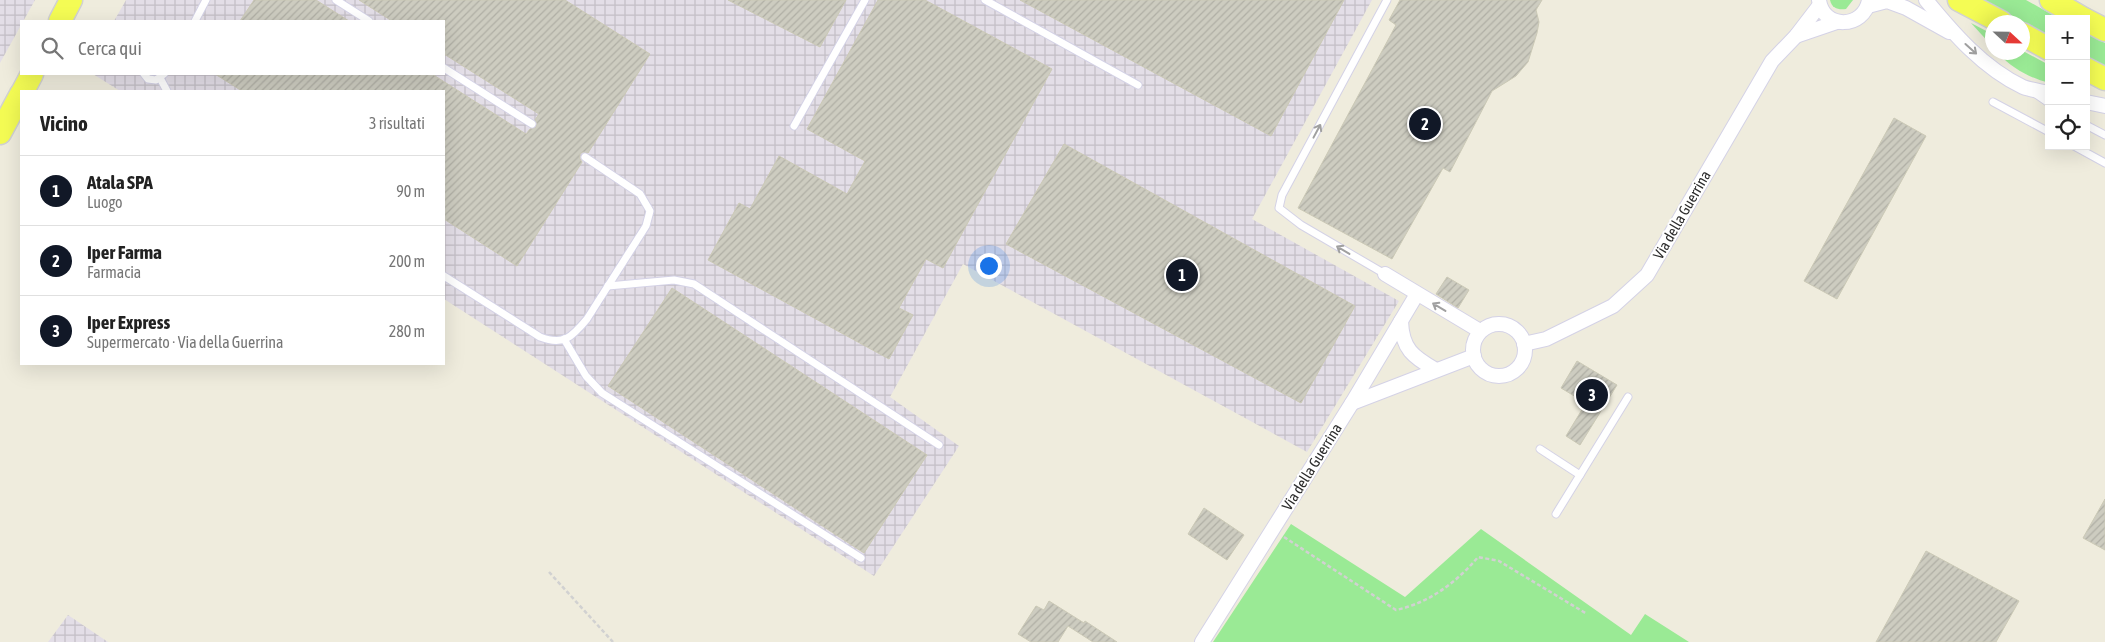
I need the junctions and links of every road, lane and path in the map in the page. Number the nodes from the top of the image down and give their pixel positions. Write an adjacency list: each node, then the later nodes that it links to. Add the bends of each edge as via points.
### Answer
1 (71, 0): 14 (main road)
2 (206, 0): 15 (lane)
3 (336, 0): 16 (lane)
4 (865, 0): 41 (lane)
5 (985, 0): 30 (lane)
6 (1387, 0): 49 (lane, one-way to 6, via 1301,225 1279,208 1282,195)
7 (1926, 0): 20 (street)
8 (1959, 0): 12 (main road)
9 (2051, 0): 13 (main road)
10 (1819, 3): 17 (street, via 1826,16); 21 (street, Via della Guerrina)
11 (1869, 3): 17 (street, Via della Guerrina, via 1858,19); 20 (street, via 1887,1)
12 (1988, 15)
13 (2078, 15)
14 (61, 20)
15 (196, 20)
16 (367, 20)
17 (1837, 22): 21 (street, Via della Guerrina)
18 (2090, 22): 19 (main road)
19 (2105, 30)
20 (1953, 33): 31 (street, one-way to 31, via 2000,75)
21 (1796, 36): 56 (street, Via della Guerrina, via 1772,61 1647,275 1612,306 1546,339)
22 (2030, 38): 23 (main road)
23 (2045, 47)
24 (445, 69): 40 (lane)
25 (2090, 71): 29 (main road)
26 (31, 75): 32 (main road)
27 (145, 75): 28 (lane, via 152,80)
28 (162, 76): 33 (lane)
29 (2105, 79)
30 (1138, 85)
31 (2025, 88): 34 (street); 36 (lane)
32 (23, 90)
33 (167, 90)
34 (2045, 92)
35 (20, 96): 44 (main road)
36 (2045, 100)
37 (1993, 102): 43 (lane)
38 (2090, 103): 39 (street)
39 (2105, 106)
40 (532, 124)
41 (794, 126)
42 (2090, 126): 45 (lane)
43 (2045, 130)
44 (0, 133)
45 (2105, 135)
46 (2081, 150): 48 (lane)
47 (585, 158): 51 (lane, via 640,194 650,211 646,226)
48 (2105, 163)
49 (1385, 274): 52 (street)
50 (445, 277): 55 (lane, via 540,337 550,341)
51 (608, 286): 55 (lane, via 582,325); 61 (lane, via 674,280 694,284)
52 (1417, 294): 53 (street, Via della Guerrina); 54 (street, one-way to 52)
53 (1401, 321): 58 (street, via 1402,336 1408,350); 60 (street, Via della Guerrina)
54 (1480, 332): 56 (street, via 1494,324 1503,324 1517,332); 57 (street, via 1475,339)
55 (564, 340): 66 (lane, via 586,376 602,393)
56 (1524, 344): 57 (street, via 1520,364 1503,375 1488,374)
57 (1474, 356): 58 (street)
58 (1436, 370): 60 (street)
59 (1628, 397): 63 (lane)
60 (1352, 402): 65 (street, Via della Guerrina)
61 (939, 445)
62 (1540, 449): 63 (lane)
63 (1580, 475): 64 (lane)
64 (1556, 514)
65 (1272, 530): 68 (path, via 1396,610 1428,599 1461,577 1478,556 1499,561); 70 (street, Via della Guerrina)
66 (861, 558)
67 (549, 572): 69 (path)
68 (1587, 614)
69 (613, 642)
70 (1202, 642)

